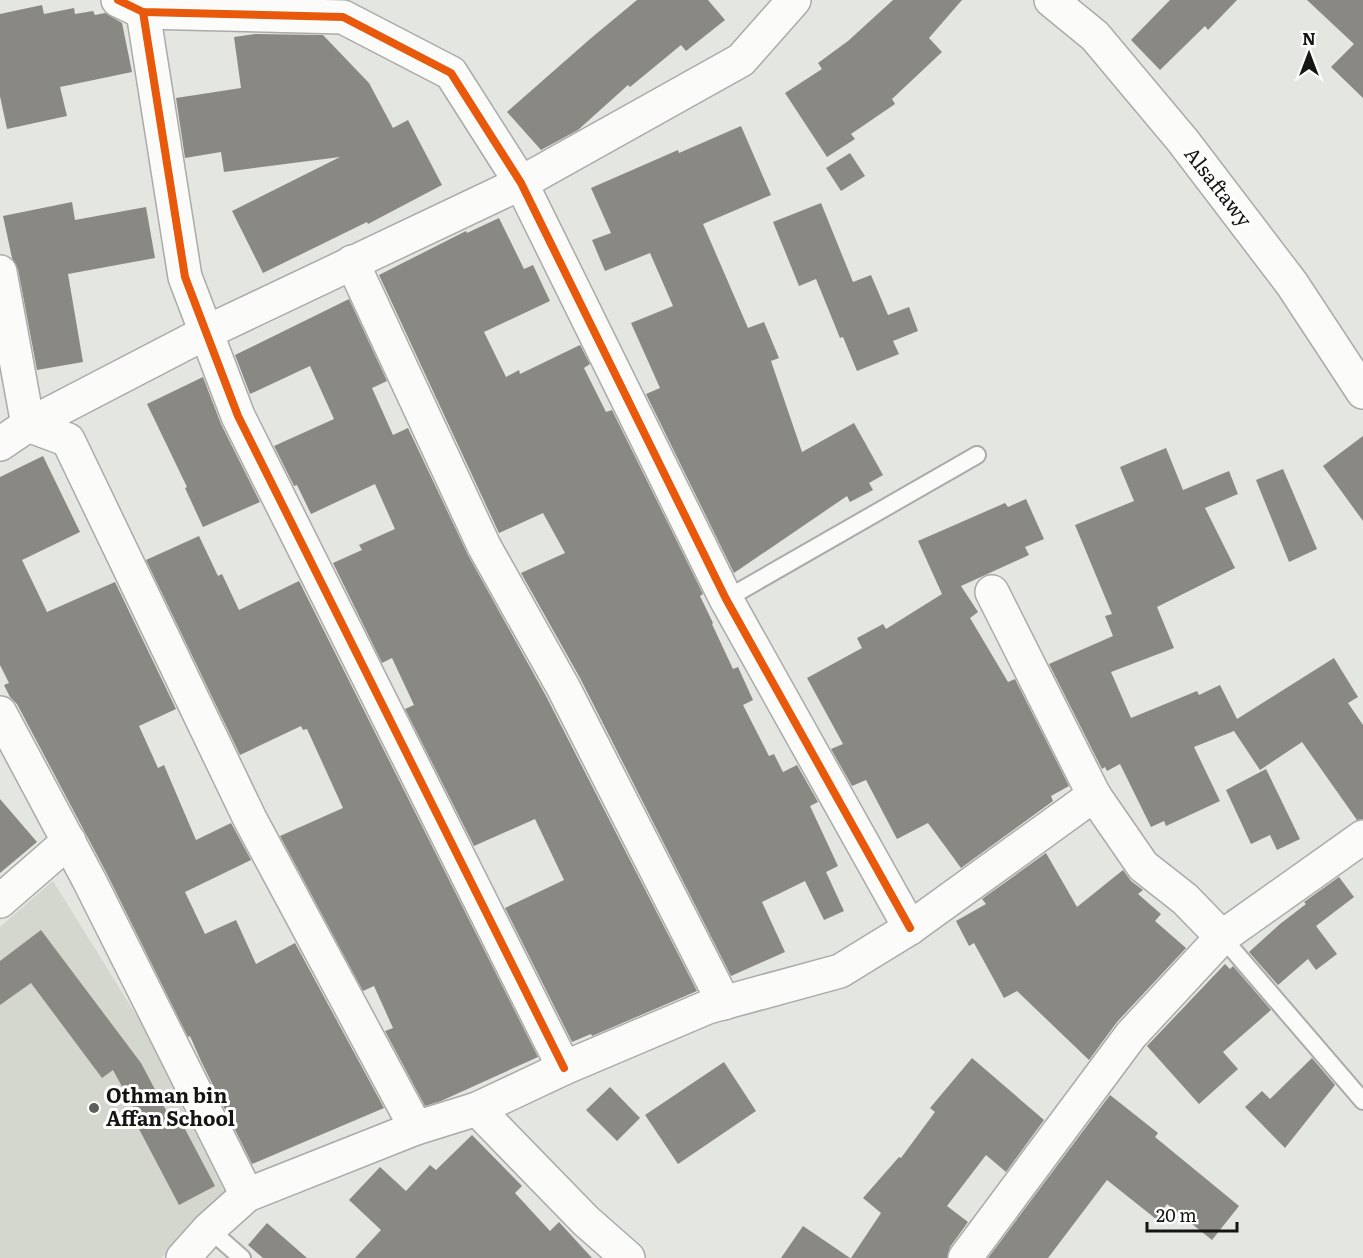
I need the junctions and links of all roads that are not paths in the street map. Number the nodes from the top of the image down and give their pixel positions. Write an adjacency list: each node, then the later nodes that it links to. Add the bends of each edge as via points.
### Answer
1 (794, 0): 4 (street, via 741,60)
2 (1051, 0): 8 (street, Alsaftawy, via 1095,36 1183,141 1292,284)
3 (131, 6): 4 (street, via 343,17 451,73); 7 (street, via 185,277)
4 (521, 183): 5 (street); 13 (street)
5 (352, 262): 7 (street); 21 (street, via 483,546 564,687)
6 (0, 272): 9 (street)
7 (207, 332): 9 (street); 22 (street, via 238,416)
8 (1363, 392)
9 (28, 425): 10 (street); 25 (street, via 68,440 250,819)
10 (0, 444)
11 (977, 455): 13 (lane)
12 (992, 592): 15 (street)
13 (726, 599): 19 (street)
14 (0, 713): 17 (street)
15 (1094, 795): 19 (street); 20 (street, via 1143,866 1185,899)
16 (1363, 837): 20 (street)
17 (69, 841): 18 (street); 26 (street)
18 (0, 901)
19 (910, 928): 21 (street, via 840,970)
20 (1222, 937): 23 (lane); 31 (street, via 1131,1035)
21 (724, 1003): 22 (street)
22 (564, 1068): 24 (street)
23 (1363, 1101)
24 (477, 1109): 25 (street); 30 (street, via 586,1221)
25 (416, 1128): 26 (street)
26 (247, 1195): 27 (street)
27 (209, 1229): 28 (street); 29 (lane)
28 (183, 1258)
29 (242, 1258)
30 (628, 1258)
31 (965, 1258)

